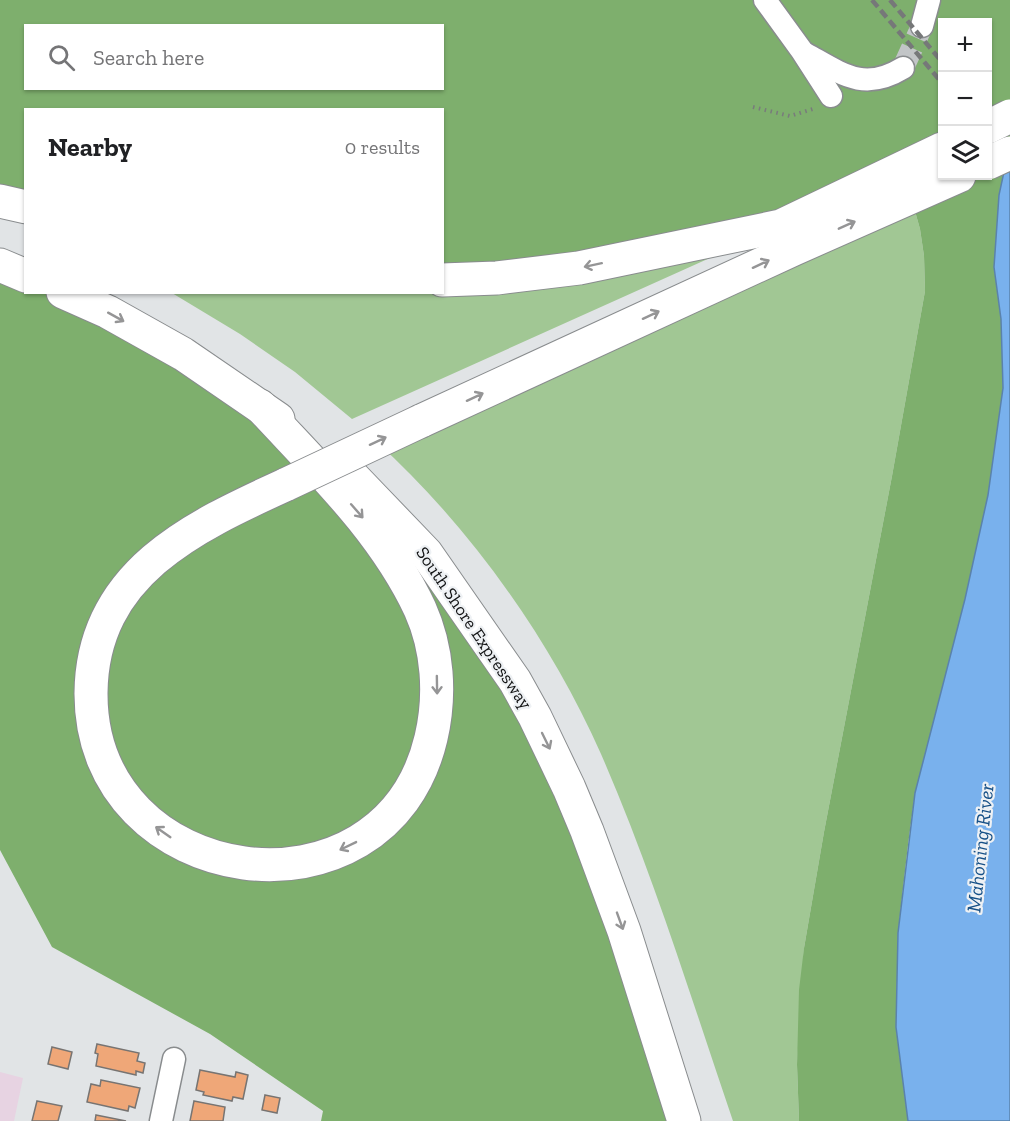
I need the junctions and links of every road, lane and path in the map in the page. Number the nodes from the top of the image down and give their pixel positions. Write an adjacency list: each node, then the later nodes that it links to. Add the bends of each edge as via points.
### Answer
1 (765, 0): 4 (street)
2 (929, 0): 3 (street)
3 (922, 26)
4 (802, 51): 5 (street, via 856,79 875,81); 6 (street)
5 (903, 68)
6 (831, 96): 7 (path, via 813,110 790,116)
7 (753, 107)
8 (1010, 116): 9 (highway, bridge)
9 (989, 126)
10 (938, 151): 16 (highway)
11 (1010, 153): 12 (highway, bridge)
12 (992, 161)
13 (948, 180): 16 (highway, one-way to 13)
14 (0, 201): 15 (highway)
15 (24, 207)
16 (787, 237): 19 (highway, one-way to 19, via 712,240 579,268); 21 (highway, one-way to 16, bridge, via 361,515 396,566 421,611 436,663 437,704 419,774 406,798 386,819 360,840 327,856 300,863 248,865 180,844 154,826 121,792 104,762 95,736 91,674 106,620 134,578 162,552 223,513 287,484 422,421 729,279)
17 (0, 266): 18 (highway)
18 (24, 275)
19 (444, 280)
20 (68, 294): 21 (highway, South Shore Expressway, one-way to 21, via 183,354)
21 (260, 406): 24 (highway, South Shore Expressway, one-way to 24, via 323,450 426,553 515,681 587,831 624,931)
22 (174, 1059): 23 (street)
23 (161, 1121)
24 (684, 1121)

